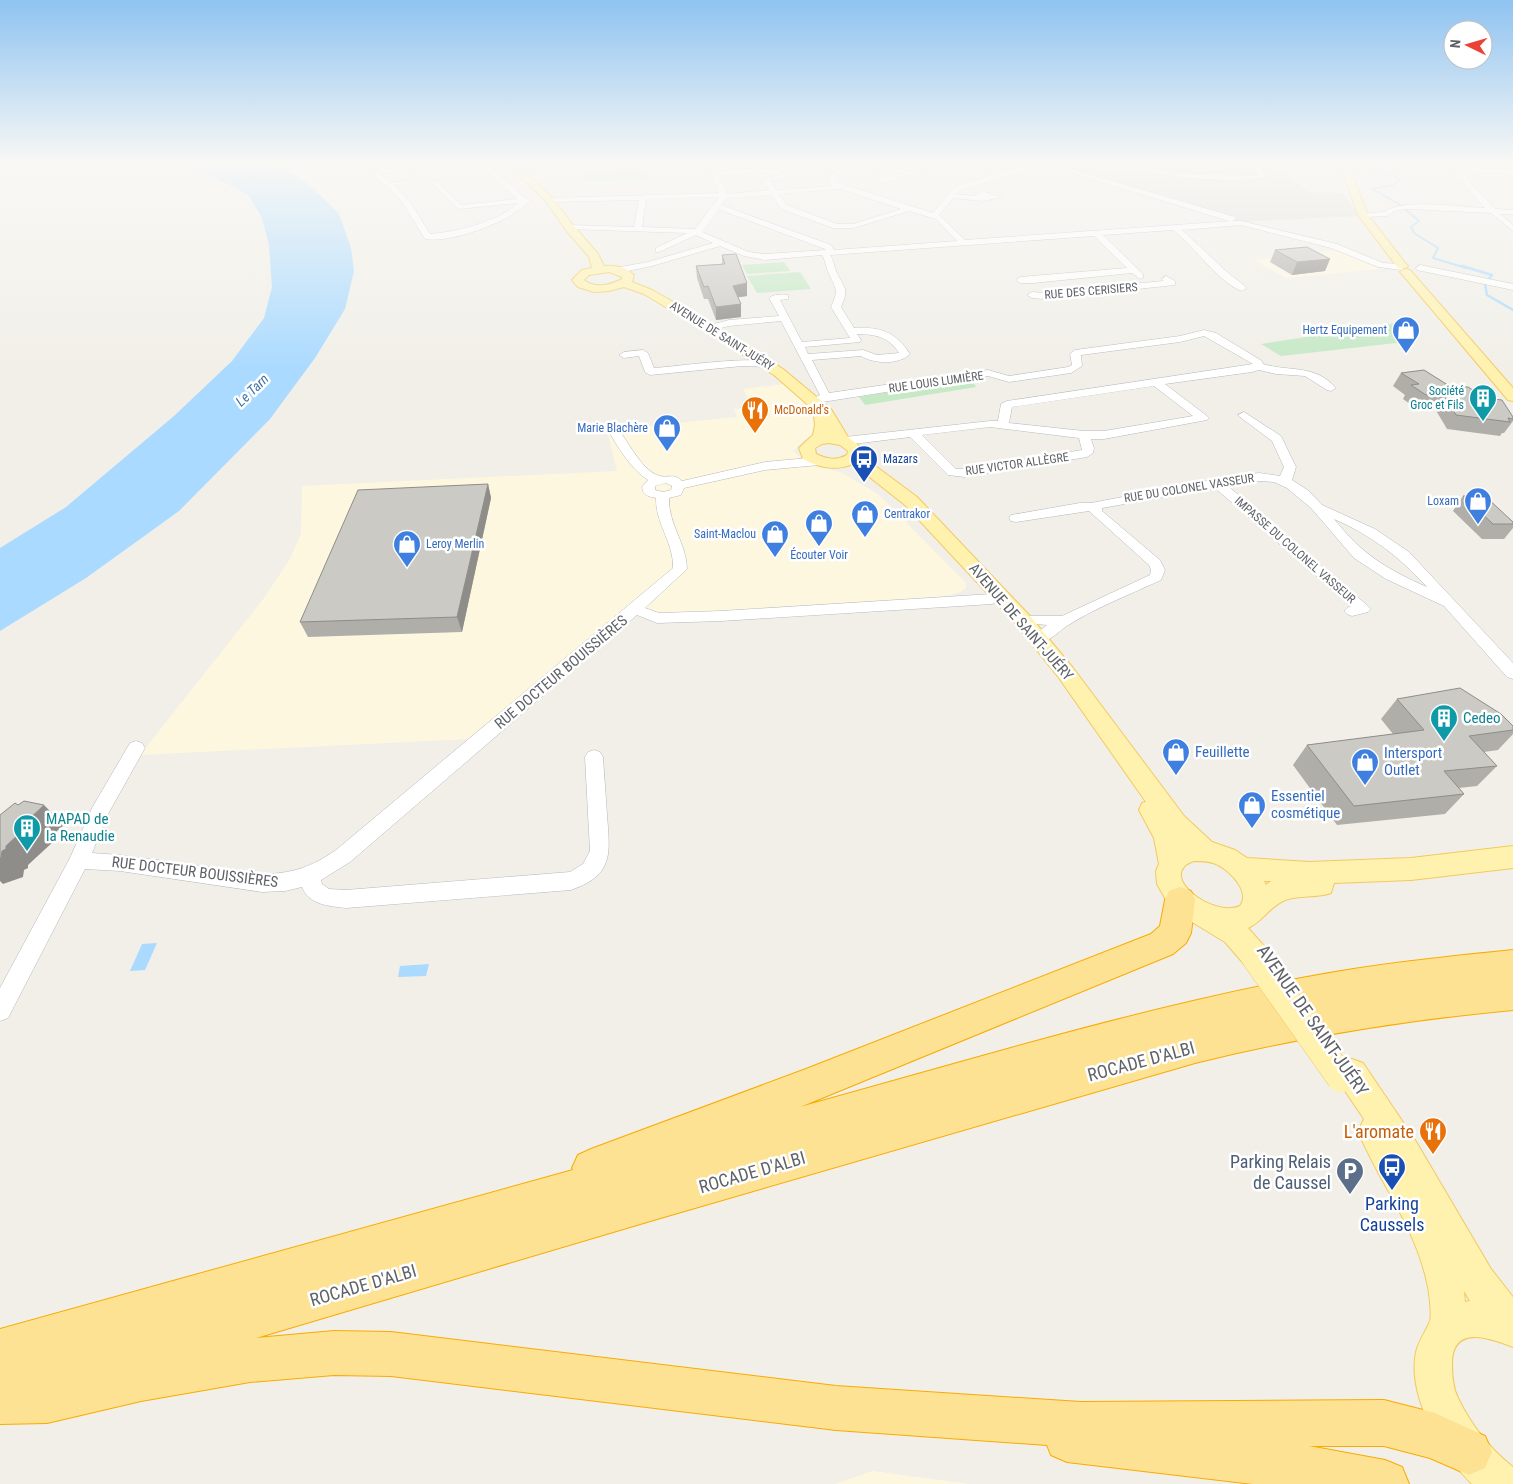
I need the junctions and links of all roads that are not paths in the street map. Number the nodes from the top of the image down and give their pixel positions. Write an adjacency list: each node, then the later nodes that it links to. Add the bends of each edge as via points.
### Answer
1 (424, 231): 2 (street, via 428,237)
2 (468, 231)
3 (572, 231): 17 (main road)
4 (697, 231): 12 (street); 15 (street, via 659,250)
5 (786, 231): 14 (street, via 828,247)
6 (952, 231): 13 (street)
7 (1133, 231): 11 (street)
8 (1179, 231): 26 (street, via 1194,242 1228,280)
9 (1277, 231): 20 (street, via 1320,242 1378,266)
10 (1376, 231): 20 (main road)
11 (1097, 234): 13 (street); 19 (street, RUE DES CERISIERS)
12 (721, 243): 14 (street, via 755,256); 15 (street)
13 (964, 244): 14 (street)
14 (828, 253): 31 (street, via 832,272 840,284 836,308)
15 (675, 257): 16 (street)
16 (649, 264): 18 (street); 22 (street, via 636,269)
17 (597, 265): 18 (main road); 22 (main road, via 582,274 579,282 587,287 603,288)
18 (618, 270): 22 (main road, AVENUE DE SAINT-JUÉRY, via 624,272)
19 (1134, 270): 23 (street); 24 (street, RUE DES CERISIERS)
20 (1411, 270): 25 (street); 42 (main road)
21 (1166, 279): 24 (street, RUE DES CERISIERS, via 1172,283)
22 (626, 280): 30 (main road, AVENUE DE SAINT-JUÉRY)
23 (1020, 280)
24 (1149, 285): 27 (street, RUE DES CERISIERS)
25 (1513, 287)
26 (1242, 288)
27 (1032, 295)
28 (785, 297): 29 (street, via 774,298)
29 (785, 318): 30 (street); 32 (street)
30 (709, 328): 35 (main road, AVENUE DE SAINT-JUÉRY)
31 (854, 336): 32 (street); 33 (street); 33 (street, via 877,331 894,340 905,354 873,358)
32 (799, 345): 36 (street)
33 (863, 353): 36 (street)
34 (624, 355): 37 (street, via 643,353 650,372)
35 (754, 355): 37 (street); 38 (main road, AVENUE DE SAINT-JUÉRY)
36 (806, 357): 43 (street)
37 (742, 364): 38 (street)
38 (768, 364): 43 (main road, AVENUE DE SAINT-JUÉRY)
39 (1258, 366): 40 (street); 41 (street, via 1308,373); 43 (street, RUE LOUIS LUMIÈRE, via 1258,363 1208,333 1079,352 1075,354 1077,366 1071,370 1009,379 988,373)
40 (1156, 382): 45 (street, via 1007,404); 48 (street, RUE VICTOR ALLÈGRE, via 1203,418 1104,436)
41 (1331, 388)
42 (1513, 397)
43 (819, 399): 49 (main road, AVENUE DE SAINT-JUÉRY, via 824,422); 50 (main road, AVENUE DE SAINT-JUÉRY)
44 (1244, 415): 54 (street, via 1277,439 1290,468)
45 (1003, 425): 47 (street, RUE VICTOR ALLÈGRE, via 978,424); 48 (street, RUE VICTOR ALLÈGRE)
46 (615, 432): 53 (street, via 635,464)
47 (914, 434): 48 (street, RUE VICTOR ALLÈGRE, via 952,472 965,473 1087,454); 50 (street, RUE VICTOR ALLÈGRE, via 876,438)
48 (1084, 435)
49 (812, 444): 50 (main road, via 829,438); 51 (main road, via 809,456); 52 (street)
50 (847, 450): 51 (main road); 61 (main road, AVENUE DE SAINT-JUÉRY, via 867,476 900,502); 65 (main road, AVENUE DE SAINT-JUÉRY, via 911,501)
51 (819, 461): 52 (street)
52 (765, 466): 56 (street)
53 (656, 480): 56 (street, via 670,479); 57 (street, via 650,483 648,490)
54 (1285, 481): 55 (street, RUE DU COLONEL VASSEUR, via 1259,477); 59 (street, RUE DU COLONEL VASSEUR)
55 (1217, 483): 58 (street, RUE DU COLONEL VASSEUR, via 1100,503); 64 (street, IMPASSE DU COLONEL VASSEUR, via 1363,609)
56 (679, 485): 57 (street, via 676,492)
57 (664, 496): 63 (street, via 661,506 682,559 680,569)
58 (1095, 507): 60 (street, RUE DU COLONEL VASSEUR); 66 (street, via 1096,512 1155,563 1158,570 1156,576)
59 (1319, 508): 62 (street, RUE DU COLONEL VASSEUR, via 1359,554 1392,576); 62 (street, RUE DU COLONEL VASSEUR, via 1378,535 1398,548)
60 (1016, 518)
61 (987, 593): 63 (street, RUE DOCTEUR BOUISSIÈRES, via 950,601 721,616 657,618); 74 (main road, AVENUE DE SAINT-JUÉRY, via 1056,674 1149,806 1166,837)
62 (1447, 602): 68 (street, RUE DU COLONEL VASSEUR)
63 (635, 609): 77 (street, RUE DOCTEUR BOUISSIÈRES, via 343,856)
64 (1352, 611)
65 (1022, 619): 66 (street); 67 (main road, AVENUE DE SAINT-JUÉRY)
66 (1064, 621): 67 (street)
67 (1039, 638): 71 (main road, AVENUE DE SAINT-JUÉRY, via 1175,823)
68 (1513, 673)
69 (136, 748): 73 (street, via 99,813)
70 (594, 757): 77 (street, via 600,851 596,863 586,875 571,881 346,899 326,897 313,889)
71 (1205, 851): 74 (main road, via 1191,850 1179,854); 76 (main road, via 1230,860)
72 (1513, 857): 76 (main road, via 1322,874)
73 (79, 860): 77 (street, RUE DOCTEUR BOUISSIÈRES, via 262,883 284,883); 85 (street)
74 (1171, 862): 78 (main road, via 1169,880)
75 (1513, 867): 79 (main road, via 1425,878 1281,889)
76 (1241, 868): 79 (main road, via 1254,886 1256,896)
77 (310, 876)
78 (1180, 900): 80 (main road, via 1200,915); 88 (highway, via 1175,933 1162,944 806,1087 589,1169)
79 (1252, 910): 80 (main road, via 1233,921); 81 (main road, AVENUE DE SAINT-JUÉRY, via 1252,933)
80 (1212, 919): 81 (main road, via 1235,933)
81 (1260, 955): 87 (main road, bridge)
82 (1513, 965): 88 (highway, ROCADE D'ALBI, via 1308,992 1152,1027)
83 (1513, 994): 84 (highway, ROCADE D'ALBI)
84 (1447, 1000): 86 (highway, via 1490,1011); 92 (highway, ROCADE D'ALBI, via 1244,1034 1097,1072)
85 (0, 1010)
86 (1513, 1010)
87 (1346, 1076): 89 (main road, via 1426,1229 1445,1283); 90 (main road, AVENUE DE SAINT-JUÉRY, via 1404,1151 1478,1282)
88 (544, 1198): 91 (highway, ROCADE D'ALBI)
89 (1449, 1326): 90 (main road, via 1468,1319 1490,1320); 95 (main road, via 1436,1345 1433,1372 1438,1398 1446,1416)
90 (1513, 1328)
91 (0, 1351)
92 (0, 1392)
93 (0, 1402): 94 (highway, via 47,1401 250,1360 334,1352 428,1358)
94 (836, 1408): 95 (highway, via 1081,1425 1384,1423 1435,1436); 96 (highway, via 1280,1464)
95 (1469, 1452): 97 (main road)
96 (1385, 1484)
97 (1502, 1484)

